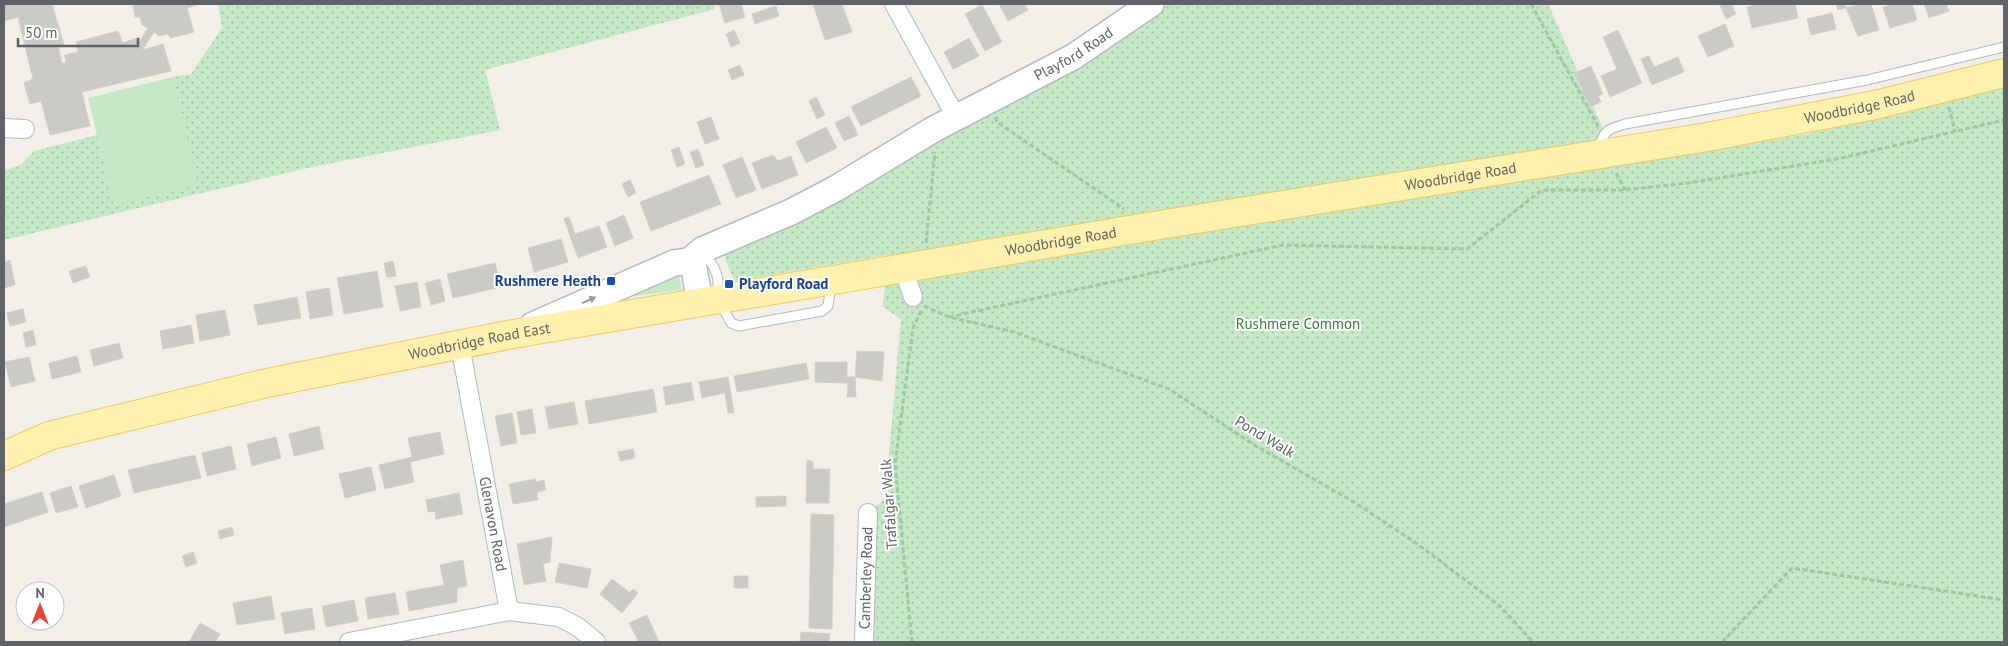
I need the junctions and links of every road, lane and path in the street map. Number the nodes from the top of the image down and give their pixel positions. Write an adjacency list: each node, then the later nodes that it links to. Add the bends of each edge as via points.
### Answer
1 (894, 4): 8 (street)
2 (1151, 4): 7 (street, Playford Road, via 1073,57)
3 (1531, 4): 14 (path)
4 (2004, 47): 14 (lane, via 1867,80 1625,124 1608,129)
5 (2004, 73): 14 (main road, Woodbridge Road, via 1795,122)
6 (1947, 100): 12 (path)
7 (989, 101): 8 (street, Playford Road); 16 (path, via 997,122)
8 (956, 117): 17 (street, Playford Road, via 809,203)
9 (2004, 120): 12 (path)
10 (4, 128): 11 (street)
11 (24, 129)
12 (1954, 130): 15 (path, via 1837,159)
13 (936, 144): 18 (path)
14 (1602, 148): 15 (path); 18 (main road, Woodbridge Road)
15 (1625, 190): 21 (path, via 1542,190 1468,249 1283,245)
16 (1130, 213)
17 (697, 256): 19 (street); 22 (street, Playford Road, one-way to 17)
18 (914, 259): 19 (main road, Woodbridge Road East, via 831,281); 20 (street)
19 (711, 301): 22 (main road, Woodbridge Road East)
20 (919, 303): 21 (path); 33 (path, Trafalgar Walk, via 895,464)
21 (949, 317): 34 (path, Pond Walk, via 1014,332 1169,388 1256,446 1354,502 1416,543 1500,606)
22 (512, 334): 23 (main road, Woodbridge Road East)
23 (460, 344): 24 (main road, Woodbridge Road East, via 268,383); 29 (street, Glenavon Road)
24 (49, 436): 25 (main road, Woodbridge Road East); 26 (main road, Woodbridge Road East)
25 (4, 439)
26 (4, 456)
27 (868, 513): 32 (street, Camberley Road)
28 (2004, 600): 35 (path, via 1792,568)
29 (509, 611): 30 (street); 31 (street, via 559,617)
30 (348, 642)
31 (596, 642)
32 (864, 642)
33 (912, 642)
34 (1532, 642)
35 (1722, 642)

